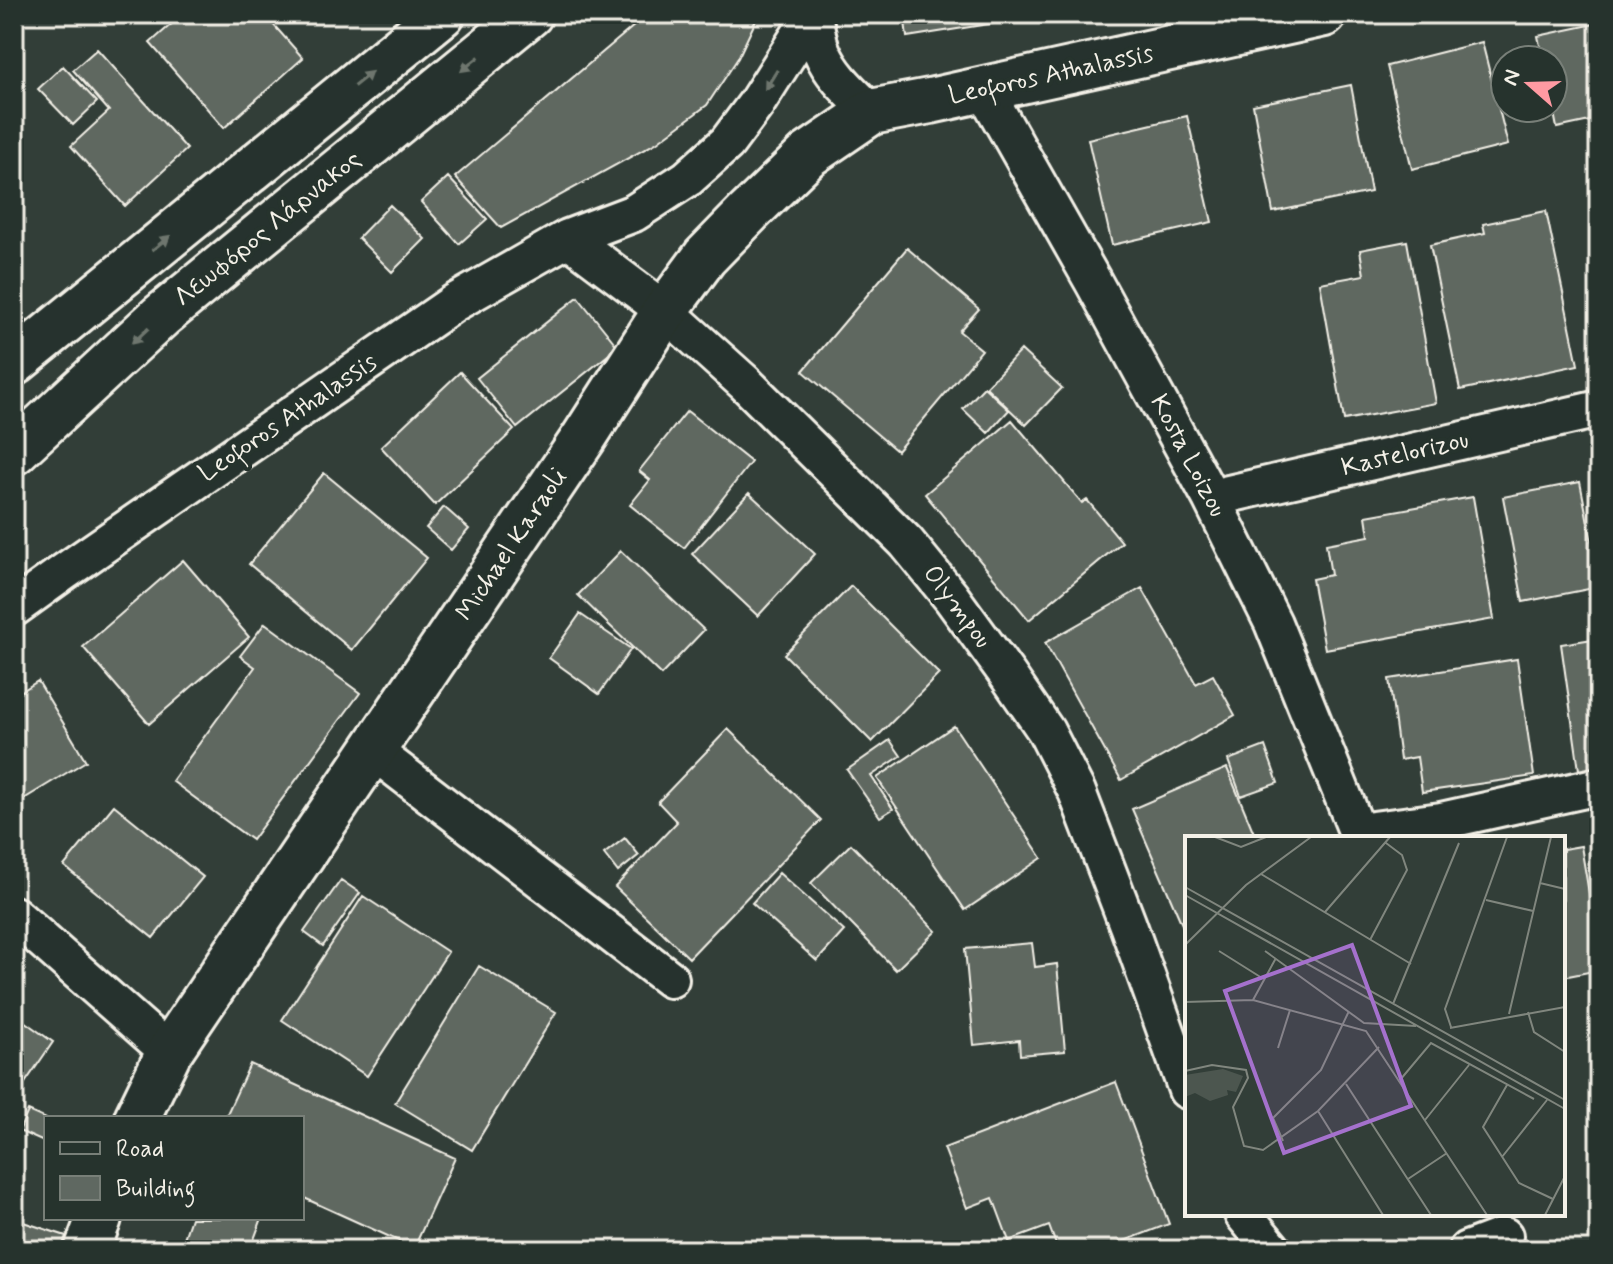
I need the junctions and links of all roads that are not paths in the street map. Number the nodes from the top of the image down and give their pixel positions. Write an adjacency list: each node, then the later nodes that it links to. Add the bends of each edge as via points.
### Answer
1 (442, 14): 9 (street, one-way to 1)
2 (530, 14): 11 (street, Λεωφόρος Λάρνακος, one-way to 11, via 161,316)
3 (813, 14): 6 (street, via 821,52 831,69); 7 (street, one-way to 7, via 727,143 688,178 634,213)
4 (1324, 14): 5 (street, Leoforos Athalassis)
5 (984, 89): 6 (street, Leoforos Athalassis); 12 (street, Kosta Loizou)
6 (871, 112): 8 (street, Michael Karaoli, via 808,155 705,257)
7 (568, 238): 8 (street, Olympou); 13 (street, Leoforos Athalassis, via 454,303)
8 (665, 311): 14 (street, Michael Karaoli); 20 (street, Olympou, via 906,542 1046,731 1077,792)
9 (14, 363)
10 (1599, 409): 12 (street, Kastelorizou)
11 (14, 452)
12 (1211, 498): 16 (street, Kosta Loizou, via 1273,623)
13 (14, 608)
14 (373, 751): 18 (street); 19 (street, Michael Karaoli)
15 (1599, 786): 16 (street)
16 (1359, 835)
17 (14, 915): 19 (street)
18 (670, 979)
19 (169, 1052): 21 (street, Michael Karaoli)
20 (1185, 1084)
21 (138, 1116)
22 (1245, 1216): 26 (street)
23 (98, 1220): 25 (street)
24 (1502, 1233): 27 (street)
25 (87, 1250)
26 (1273, 1250)
27 (1467, 1250)

